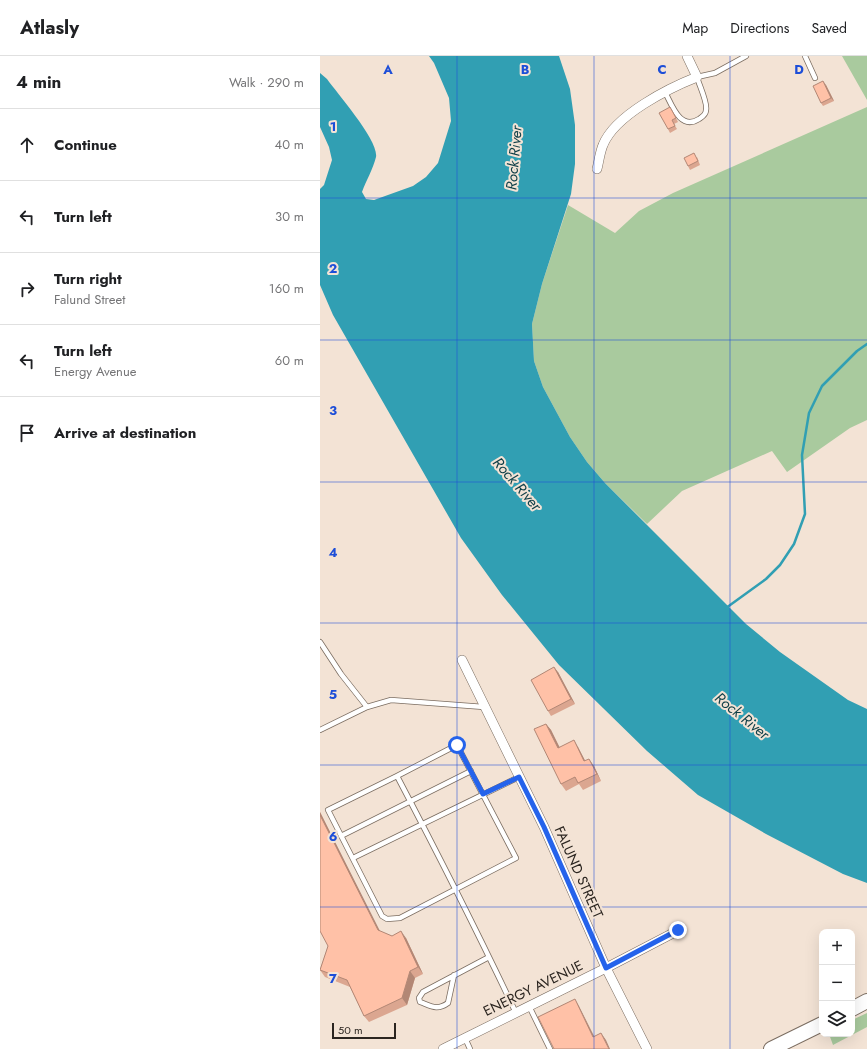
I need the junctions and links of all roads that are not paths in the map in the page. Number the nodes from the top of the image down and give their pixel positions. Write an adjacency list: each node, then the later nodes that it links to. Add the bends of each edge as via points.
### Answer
1 (686, 56): 4 (street)
2 (746, 56): 4 (lane, via 715,73)
3 (805, 56): 5 (lane)
4 (697, 77): 6 (street); 6 (lane, via 707,109 705,115 698,120 691,123 679,118)
5 (815, 78)
6 (666, 92): 7 (street, via 629,114 613,129 603,144)
7 (597, 169)
8 (320, 642): 10 (lane)
9 (462, 660): 11 (street, FALUND STREET)
10 (367, 707): 11 (lane, via 391,700); 12 (lane)
11 (484, 707): 15 (street, FALUND STREET)
12 (320, 730)
13 (470, 771): 14 (lane, via 457,745); 16 (lane); 17 (lane)
14 (397, 776): 17 (lane); 19 (lane, via 328,810)
15 (519, 777): 16 (lane); 24 (street, FALUND STREET, via 544,827)
16 (483, 794): 18 (lane); 21 (lane, via 516,858)
17 (410, 802): 18 (lane); 19 (lane)
18 (422, 824): 20 (lane); 21 (lane)
19 (341, 836): 20 (lane)
20 (353, 858): 21 (lane, via 382,916 387,919 400,918)
21 (455, 889): 23 (lane)
22 (678, 930): 24 (street, ENERGY AVENUE)
23 (489, 957): 25 (lane); 29 (lane)
24 (606, 968): 27 (street, ENERGY AVENUE); 35 (street, FALUND STREET)
25 (454, 975): 25 (lane, via 423,992 419,998 420,1002 435,1008 441,1008 448,1003)
26 (867, 1001): 28 (main road)
27 (529, 1006): 29 (street, ENERGY AVENUE); 34 (lane)
28 (855, 1007)
29 (516, 1013): 31 (street, ENERGY AVENUE)
30 (819, 1025): 36 (main road)
31 (465, 1038): 32 (street, ENERGY AVENUE); 33 (lane)
32 (443, 1049)
33 (470, 1049)
34 (550, 1049)
35 (647, 1049)
36 (771, 1049)

